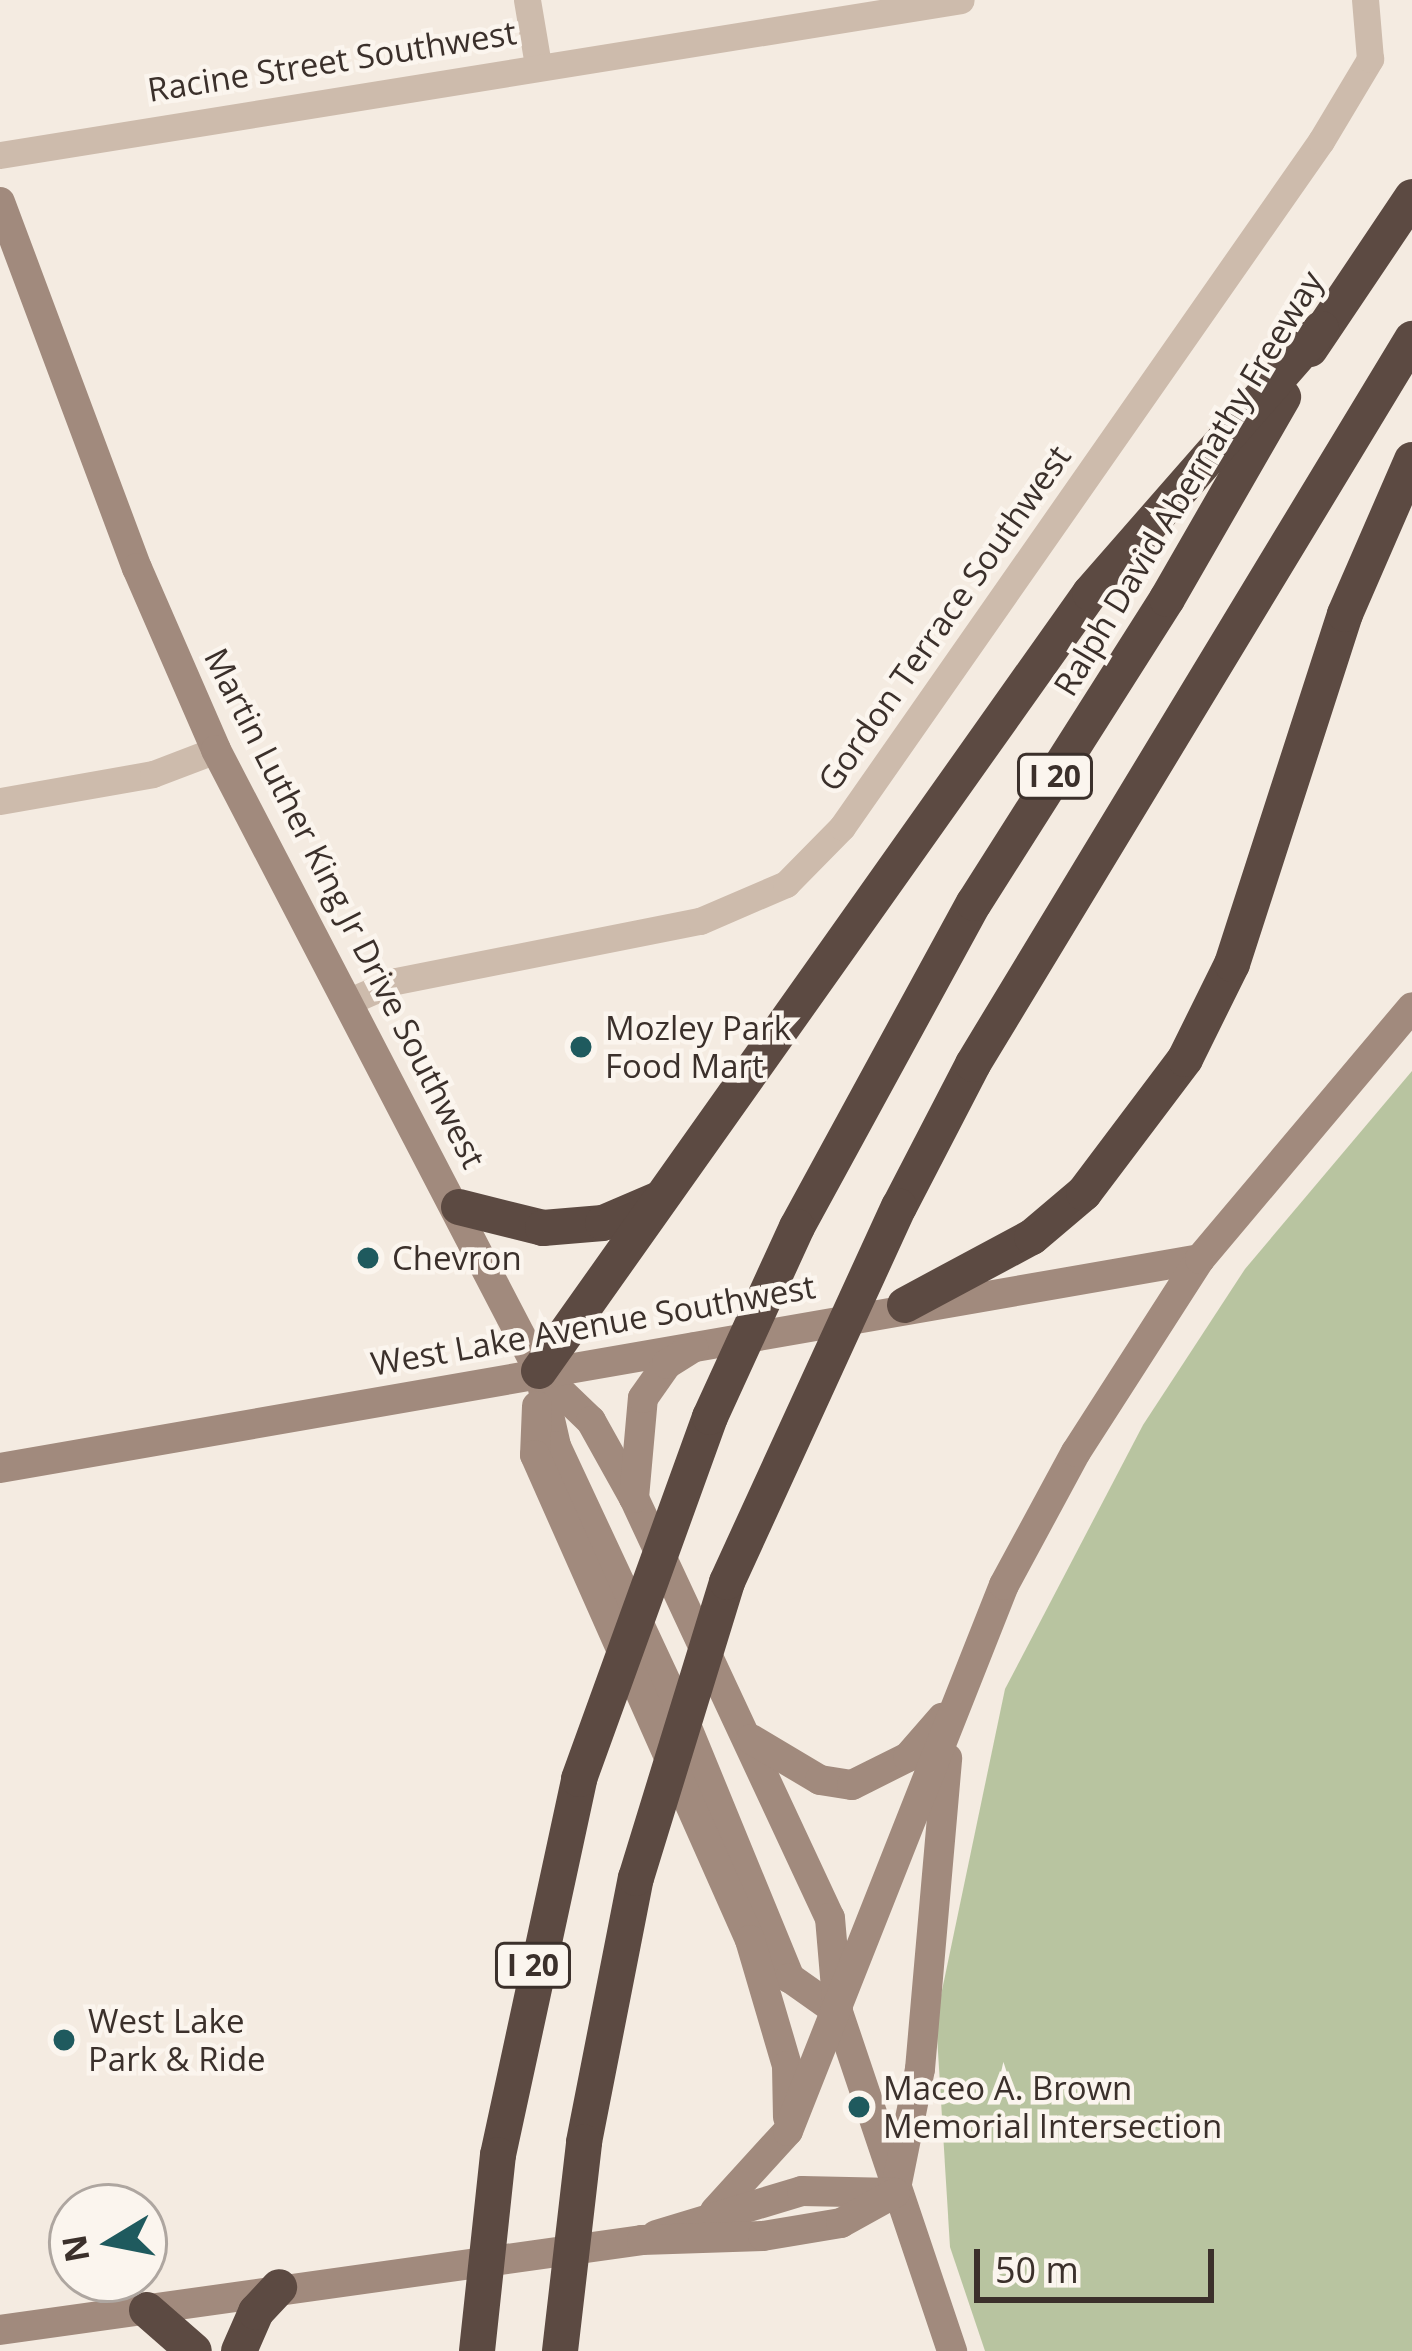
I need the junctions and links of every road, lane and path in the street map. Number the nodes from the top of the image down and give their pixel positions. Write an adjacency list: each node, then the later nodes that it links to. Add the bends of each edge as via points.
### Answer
1 (527, 0): 4 (street)
2 (961, 0): 4 (street, Racine Street Southwest)
3 (1365, 0): 13 (street, Gordon Terrace Southwest, via 1370,58 1321,140 842,827 786,884 700,921 396,981)
4 (538, 65): 5 (street, Racine Street Southwest)
5 (0, 155)
6 (1412, 197): 8 (highway, Ralph David Abernathy Freeway / I 20)
7 (0, 202): 11 (main road, Martin Luther King Jr Drive Southwest, via 137,568)
8 (1321, 329): 15 (highway, via 1090,593); 35 (highway, Ralph David Abernathy Freeway / I 20, bridge, via 1167,599 974,904 797,1227 710,1417 579,1779 498,2155)
9 (1412, 339): 36 (highway, I 20, bridge, via 973,1064 727,1582 636,1878 584,2142)
10 (1412, 460): 18 (highway, via 1345,614 1232,964 1185,1059 1084,1193 1032,1237)
11 (216, 750): 12 (street, via 153,774); 13 (main road, Martin Luther King Jr Drive Southwest)
12 (0, 801)
13 (352, 1000): 16 (main road, Martin Luther King Jr Drive Southwest)
14 (1412, 1006): 17 (main road)
15 (657, 1201): 16 (highway, via 603,1222 543,1228); 20 (highway)
16 (459, 1208): 20 (main road, Martin Luther King Jr Drive Southwest)
17 (1200, 1259): 18 (main road, West Lake Avenue Southwest); 23 (main road, via 1066,1471 1004,1585)
18 (905, 1305): 19 (main road, West Lake Avenue Southwest)
19 (699, 1344): 20 (main road, West Lake Avenue Southwest); 22 (main road, via 667,1364 643,1398)
20 (539, 1370): 21 (main road, West Lake Avenue Southwest); 22 (main road, via 591,1421); 25 (main road, via 556,1446 686,1725 790,1978); 26 (main road, via 535,1455 750,1940 788,2066)
21 (0, 1468)
22 (634, 1498): 24 (main road)
23 (952, 1706): 24 (main road, via 908,1757 853,1785 820,1780); 25 (main road); 27 (main road, via 920,2069)
24 (751, 1738): 25 (main road, via 833,1924)
25 (838, 2012): 26 (main road); 27 (main road)
26 (788, 2131): 28 (main road)
27 (895, 2192): 28 (main road, via 802,2191); 29 (main road, via 842,2223 728,2240); 37 (main road)
28 (716, 2211): 29 (main road)
29 (641, 2240): 30 (main road)
30 (279, 2287): 31 (main road); 34 (highway, via 256,2312)
31 (147, 2310): 32 (main road); 33 (highway)
32 (0, 2330)
33 (194, 2351)
34 (239, 2351)
35 (477, 2351)
36 (560, 2351)
37 (952, 2351)

